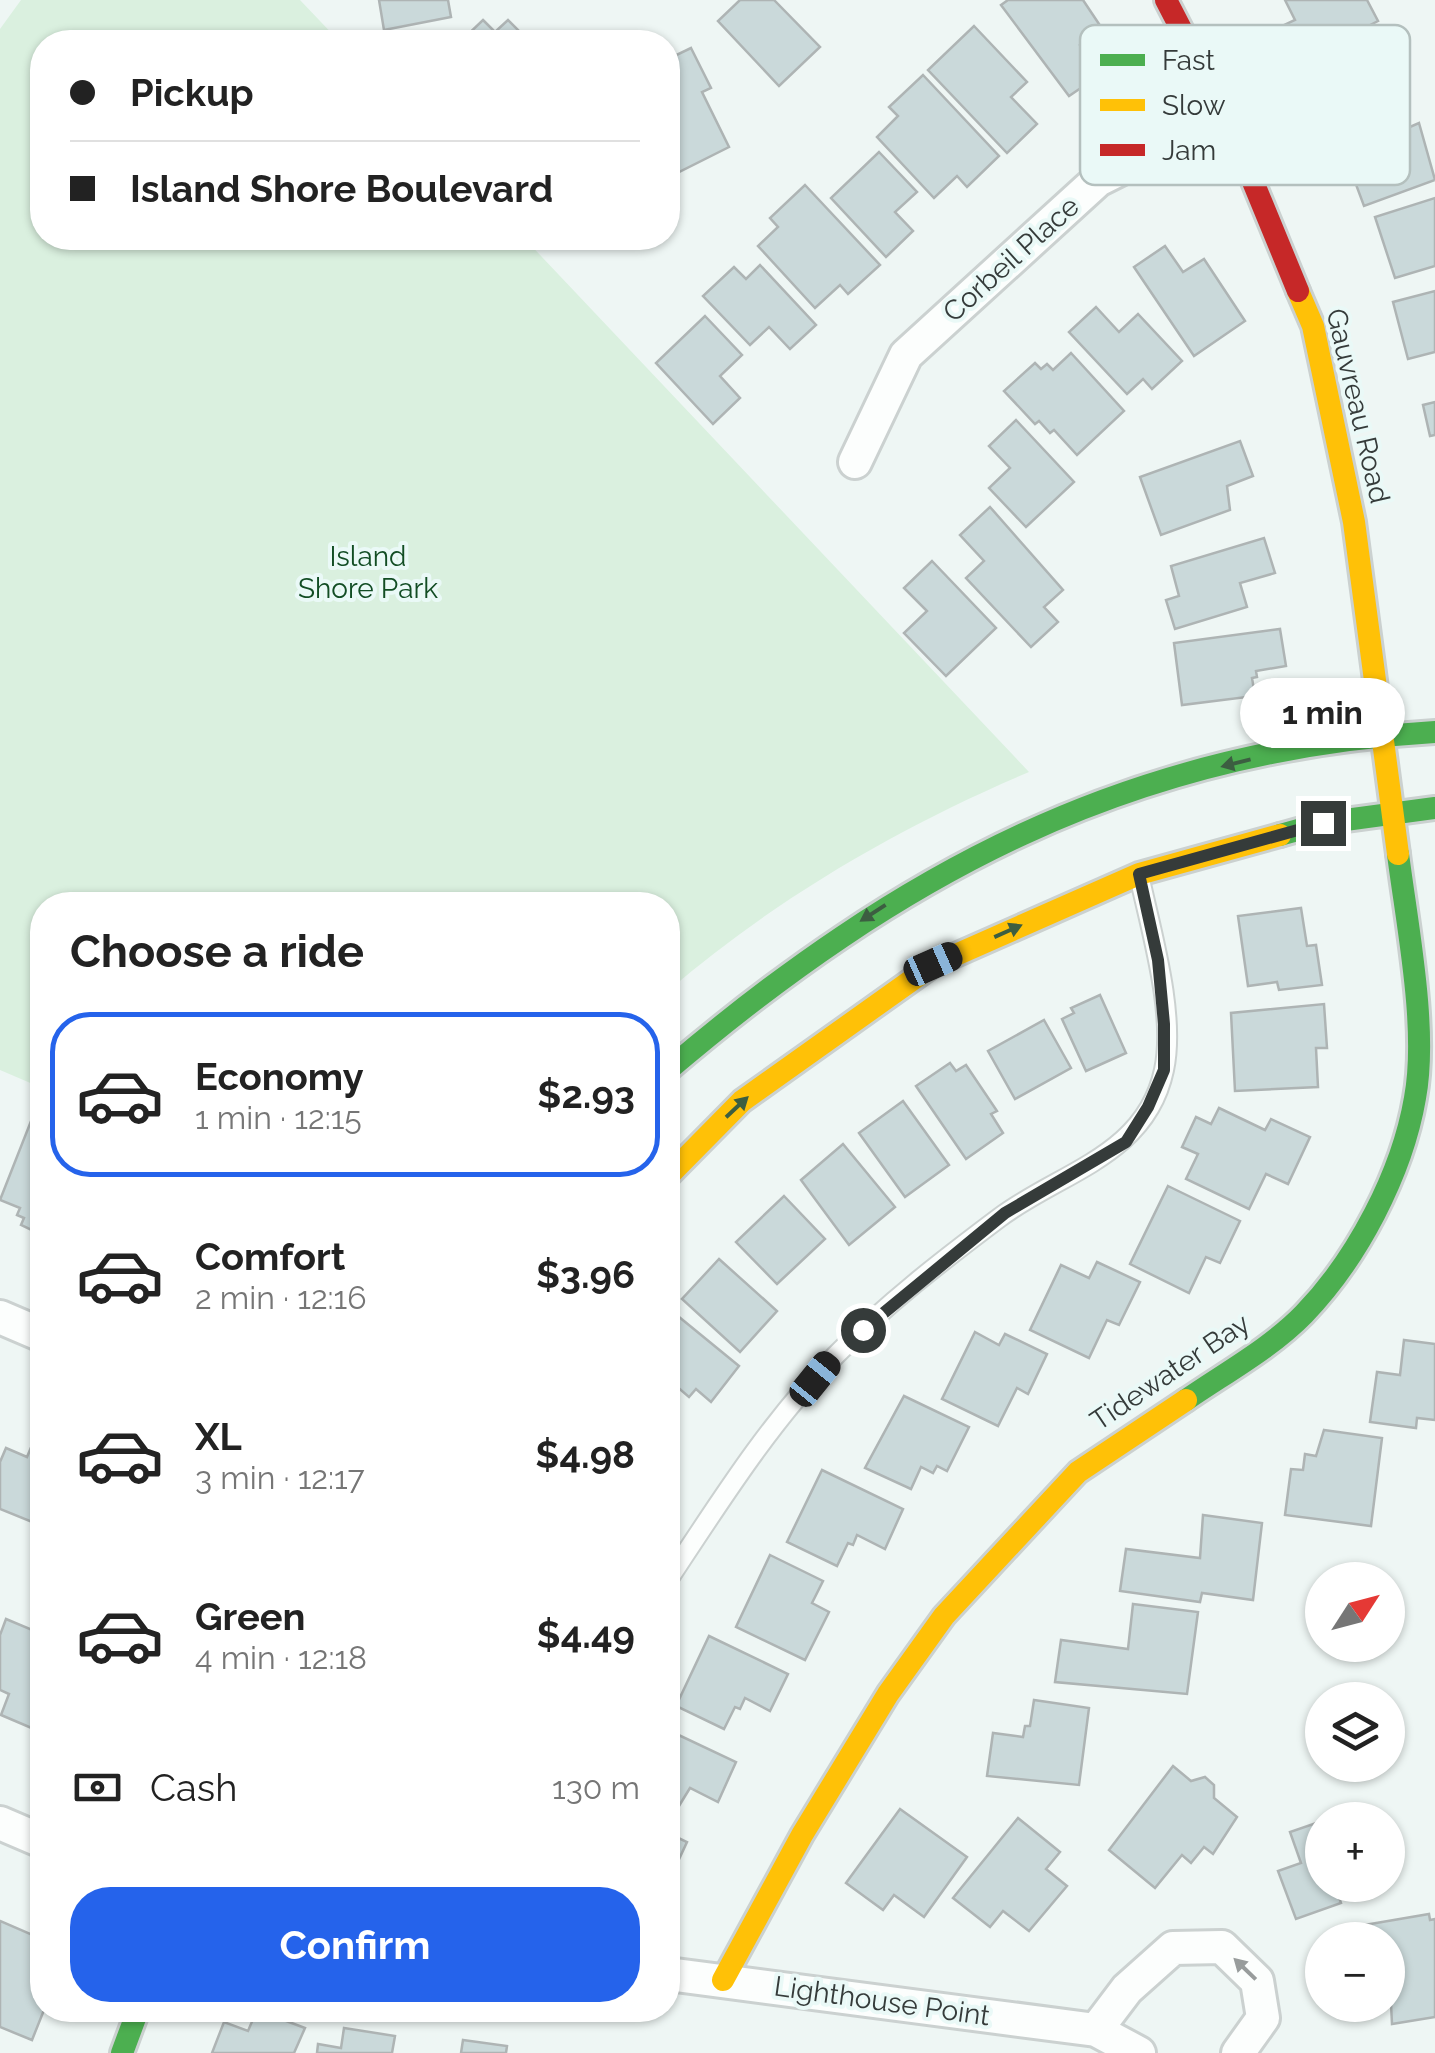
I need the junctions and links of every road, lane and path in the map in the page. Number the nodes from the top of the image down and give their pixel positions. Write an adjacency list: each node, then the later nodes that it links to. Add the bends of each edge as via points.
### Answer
1 (1166, 0): 2 (street, Gauvreau Road)
2 (1179, 25)
3 (1093, 185): 5 (street, Corbeil Place, via 906,356)
4 (1255, 185): 7 (street, Gauvreau Road, via 1313,326 1354,522)
5 (855, 462)
6 (1435, 732): 7 (street)
7 (1382, 734): 9 (street, Tidewater Bay); 11 (street, one-way to 11, via 1141,784 1070,810 950,866 820,947)
8 (1435, 808): 9 (street)
9 (1391, 812): 10 (street, via 1323,823); 19 (street, Tidewater Bay, via 1416,992 1416,1096 1380,1201 1304,1314 1078,1472 944,1616 802,1835)
10 (1139, 874): 12 (street, one-way to 10, via 742,1101 933,964); 15 (lane, via 1158,960 1164,1070 1126,1142 1005,1213 834,1356)
11 (680, 1060)
12 (680, 1164)
13 (0, 1317): 14 (street)
14 (30, 1330)
15 (680, 1562)
16 (0, 1823): 17 (street)
17 (30, 1836)
18 (680, 1975): 19 (street, Lighthouse Point)
19 (723, 1980): 21 (street, Lighthouse Point)
20 (134, 2022): 22 (street)
21 (1096, 2030): 23 (street, Lighthouse Point); 24 (street, one-way to 21, via 1263,2018 1257,1981 1222,1948 1174,1948 1128,1989)
22 (122, 2053)
23 (1139, 2053)
24 (1238, 2053)

